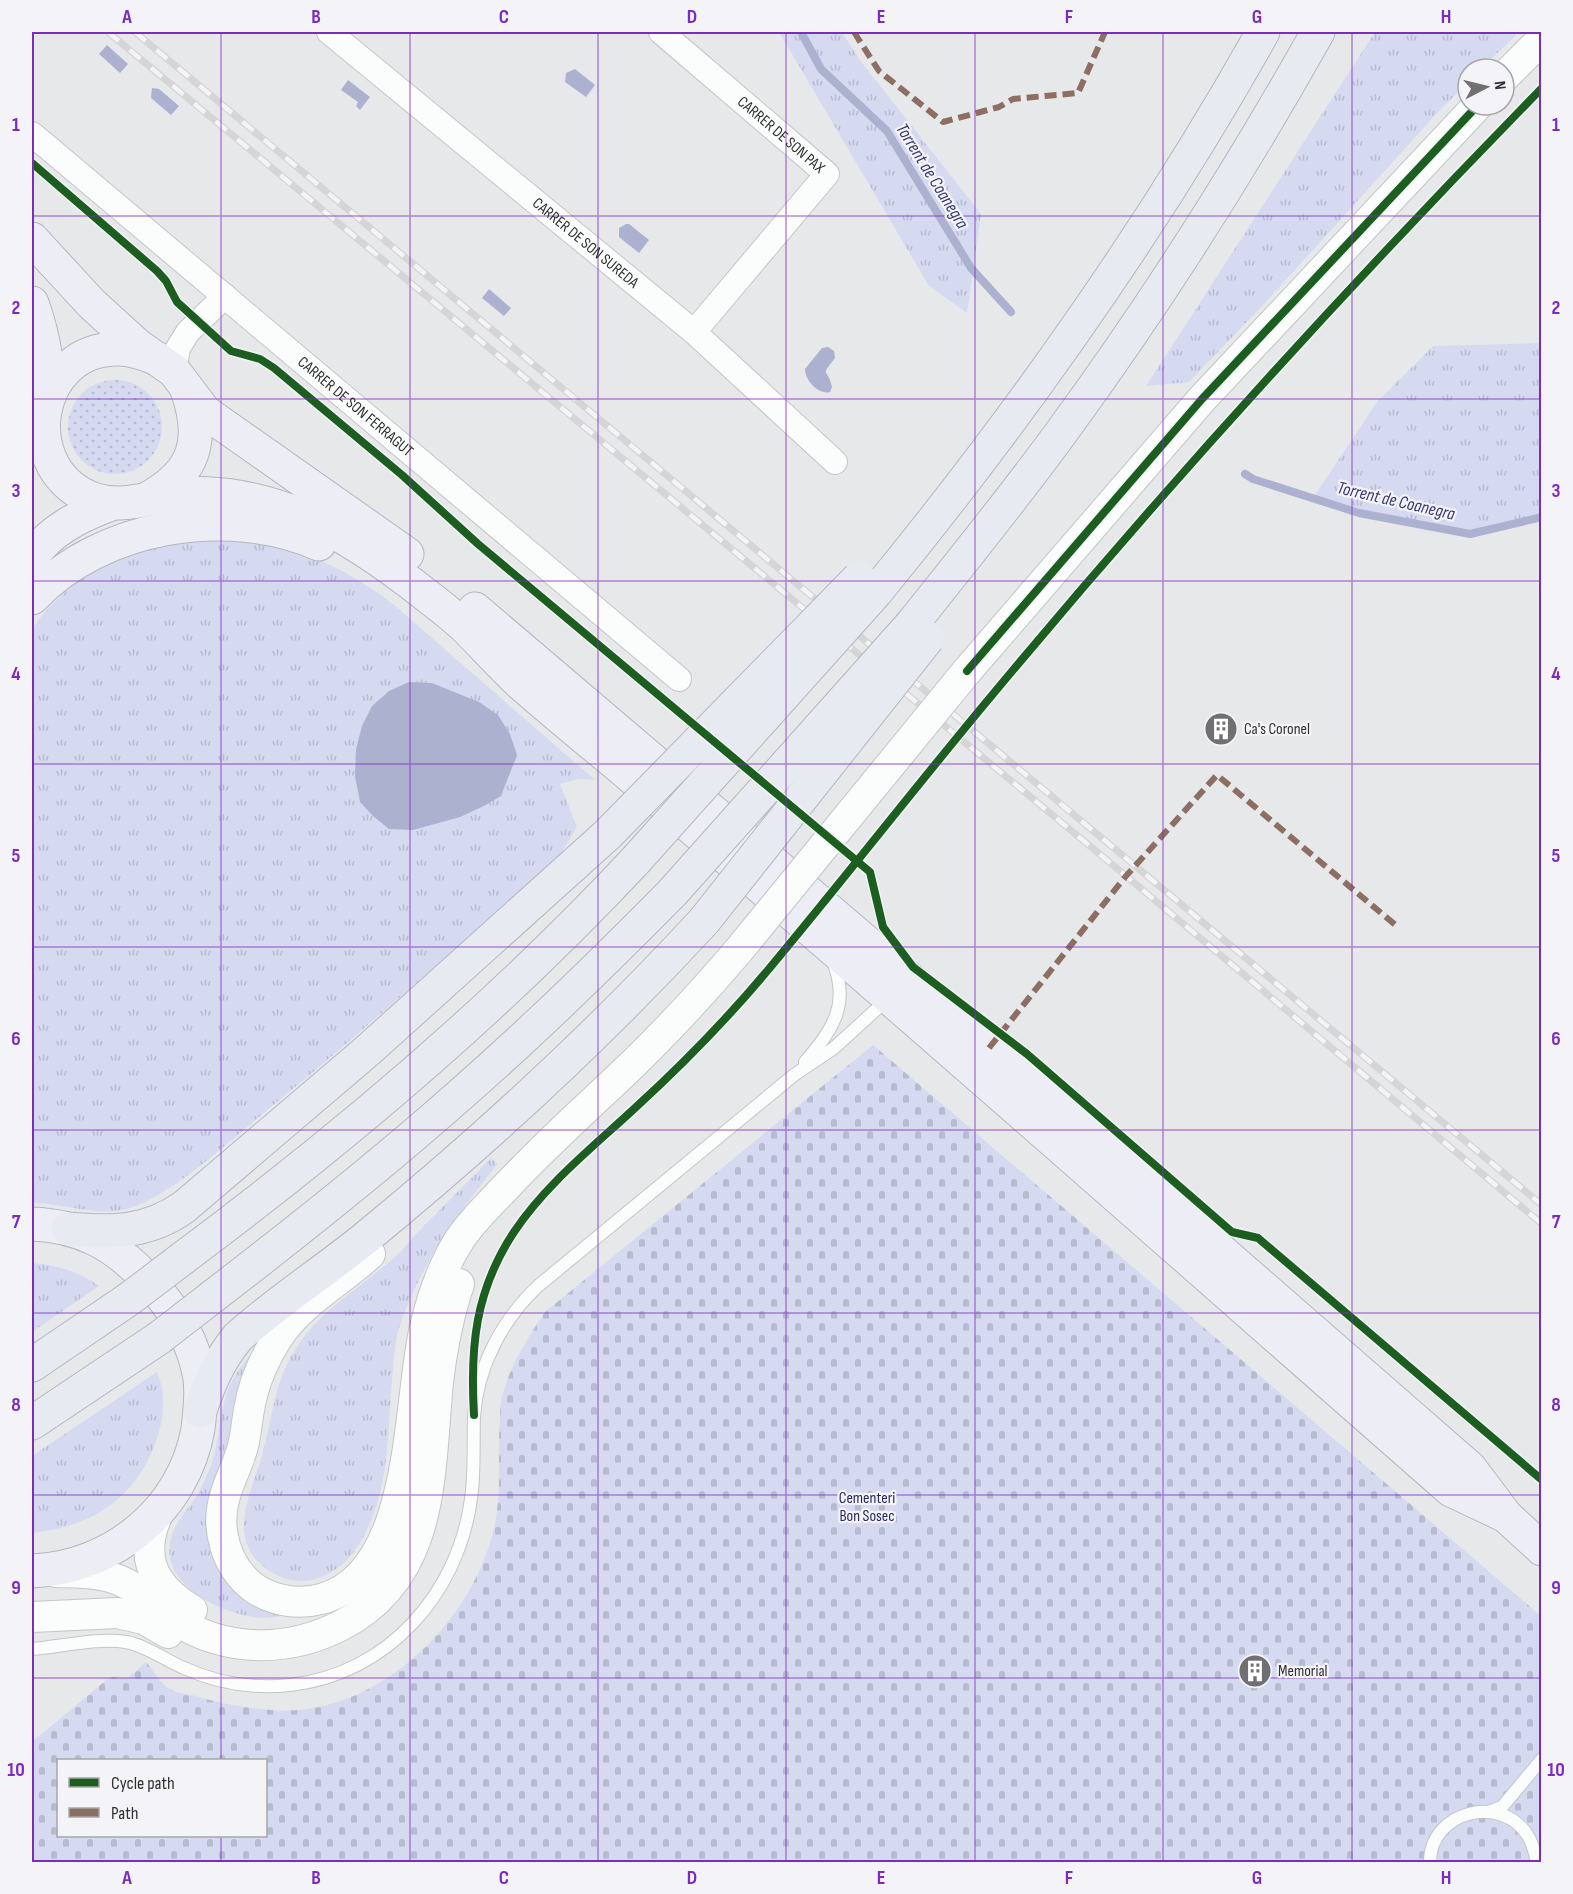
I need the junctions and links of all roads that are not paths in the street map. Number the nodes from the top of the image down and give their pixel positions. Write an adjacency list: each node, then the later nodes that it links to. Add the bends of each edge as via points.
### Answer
1 (329, 32): 12 (street, CARRER DE SON SUREDA)
2 (660, 32): 12 (street, CARRER DE SON PAX, via 827,174)
3 (1263, 32): 20 (highway, via 1135,243 1017,413 953,496)
4 (1318, 32): 22 (highway, via 1183,256)
5 (1542, 39): 6 (street)
6 (1516, 65)
7 (1467, 117): 34 (street, bridge, via 1203,399 967,671 739,950 671,1025 534,1156 459,1240 441,1276 420,1349)
8 (32, 135): 10 (street, CARRER DE SON FERRAGUT)
9 (32, 239): 13 (main road, via 92,304)
10 (225, 296): 13 (street, via 188,332 178,348); 23 (street, CARRER DE SON FERRAGUT)
11 (32, 303): 14 (main road, via 48,371)
12 (694, 332): 15 (street, CARRER DE SON SUREDA)
13 (173, 373): 14 (main road, via 136,351 96,352 76,361 60,376); 17 (main road, via 194,408 197,430 193,452 182,472); 36 (main road, via 205,412 426,569 914,982 1470,1468)
14 (37, 419): 16 (main road); 18 (main road, via 58,474 74,489)
15 (835, 462)
16 (32, 467)
17 (147, 499): 18 (main road); 24 (main road, via 193,494 222,496 279,507 318,524 398,573 460,622)
18 (111, 504): 19 (main road, via 66,525)
19 (32, 557)
20 (867, 585): 30 (highway, bridge, via 608,834 366,1052 174,1214 129,1230); 31 (highway, bridge, via 636,860 546,952 397,1087 267,1195 129,1299)
21 (32, 598): 24 (main road, via 82,559 136,535 188,526 270,529 315,542 362,564)
22 (920, 631): 28 (highway, bridge, via 704,921 597,1034); 33 (highway, bridge, via 594,972 452,1102 213,1297)
23 (679, 679)
24 (518, 681): 25 (main road)
25 (820, 936): 26 (main road); 27 (lane, via 838,980 838,1010 825,1038)
26 (898, 1005): 27 (lane, via 880,1005 834,1048); 36 (main road, via 1451,1490)
27 (794, 1075): 40 (lane, via 518,1306 491,1352 480,1381 474,1415 471,1498 459,1548 428,1606 393,1643 341,1672 267,1686 210,1678 127,1642)
28 (436, 1178): 32 (highway, via 238,1337 222,1358); 34 (street, via 381,1244 295,1316 262,1366 252,1395 244,1445 222,1509 222,1535 237,1570 254,1588 287,1601 312,1601 344,1588 367,1566 389,1528)
29 (32, 1224): 30 (main road)
30 (68, 1229): 32 (main road, via 113,1248 171,1308 193,1352 200,1380)
31 (32, 1365)
32 (200, 1411): 35 (main road, via 185,1470)
33 (32, 1423)
34 (424, 1427): 35 (street, via 414,1495 396,1550 358,1597 306,1624 273,1630 236,1627 204,1616 168,1593 154,1574 148,1546); 38 (street, via 427,1507 413,1550 392,1584 368,1607 318,1636 268,1645 217,1639 172,1619 127,1584 97,1575); 39 (street, via 442,1486 431,1544 414,1577 396,1599 368,1625 343,1640 303,1655 248,1659 201,1649 131,1615 102,1612)
35 (160, 1509): 38 (main road, via 126,1541 99,1556 70,1566)
36 (1506, 1516): 37 (main road)
37 (1540, 1551)
38 (36, 1571)
39 (32, 1617)
40 (32, 1649)
41 (1542, 1759): 42 (lane, via 1502,1807)
42 (1491, 1811): 43 (lane, via 1517,1823); 44 (lane, via 1475,1811 1445,1827 1435,1840)
43 (1538, 1842): 45 (lane)
44 (1430, 1863)
45 (1536, 1863)

